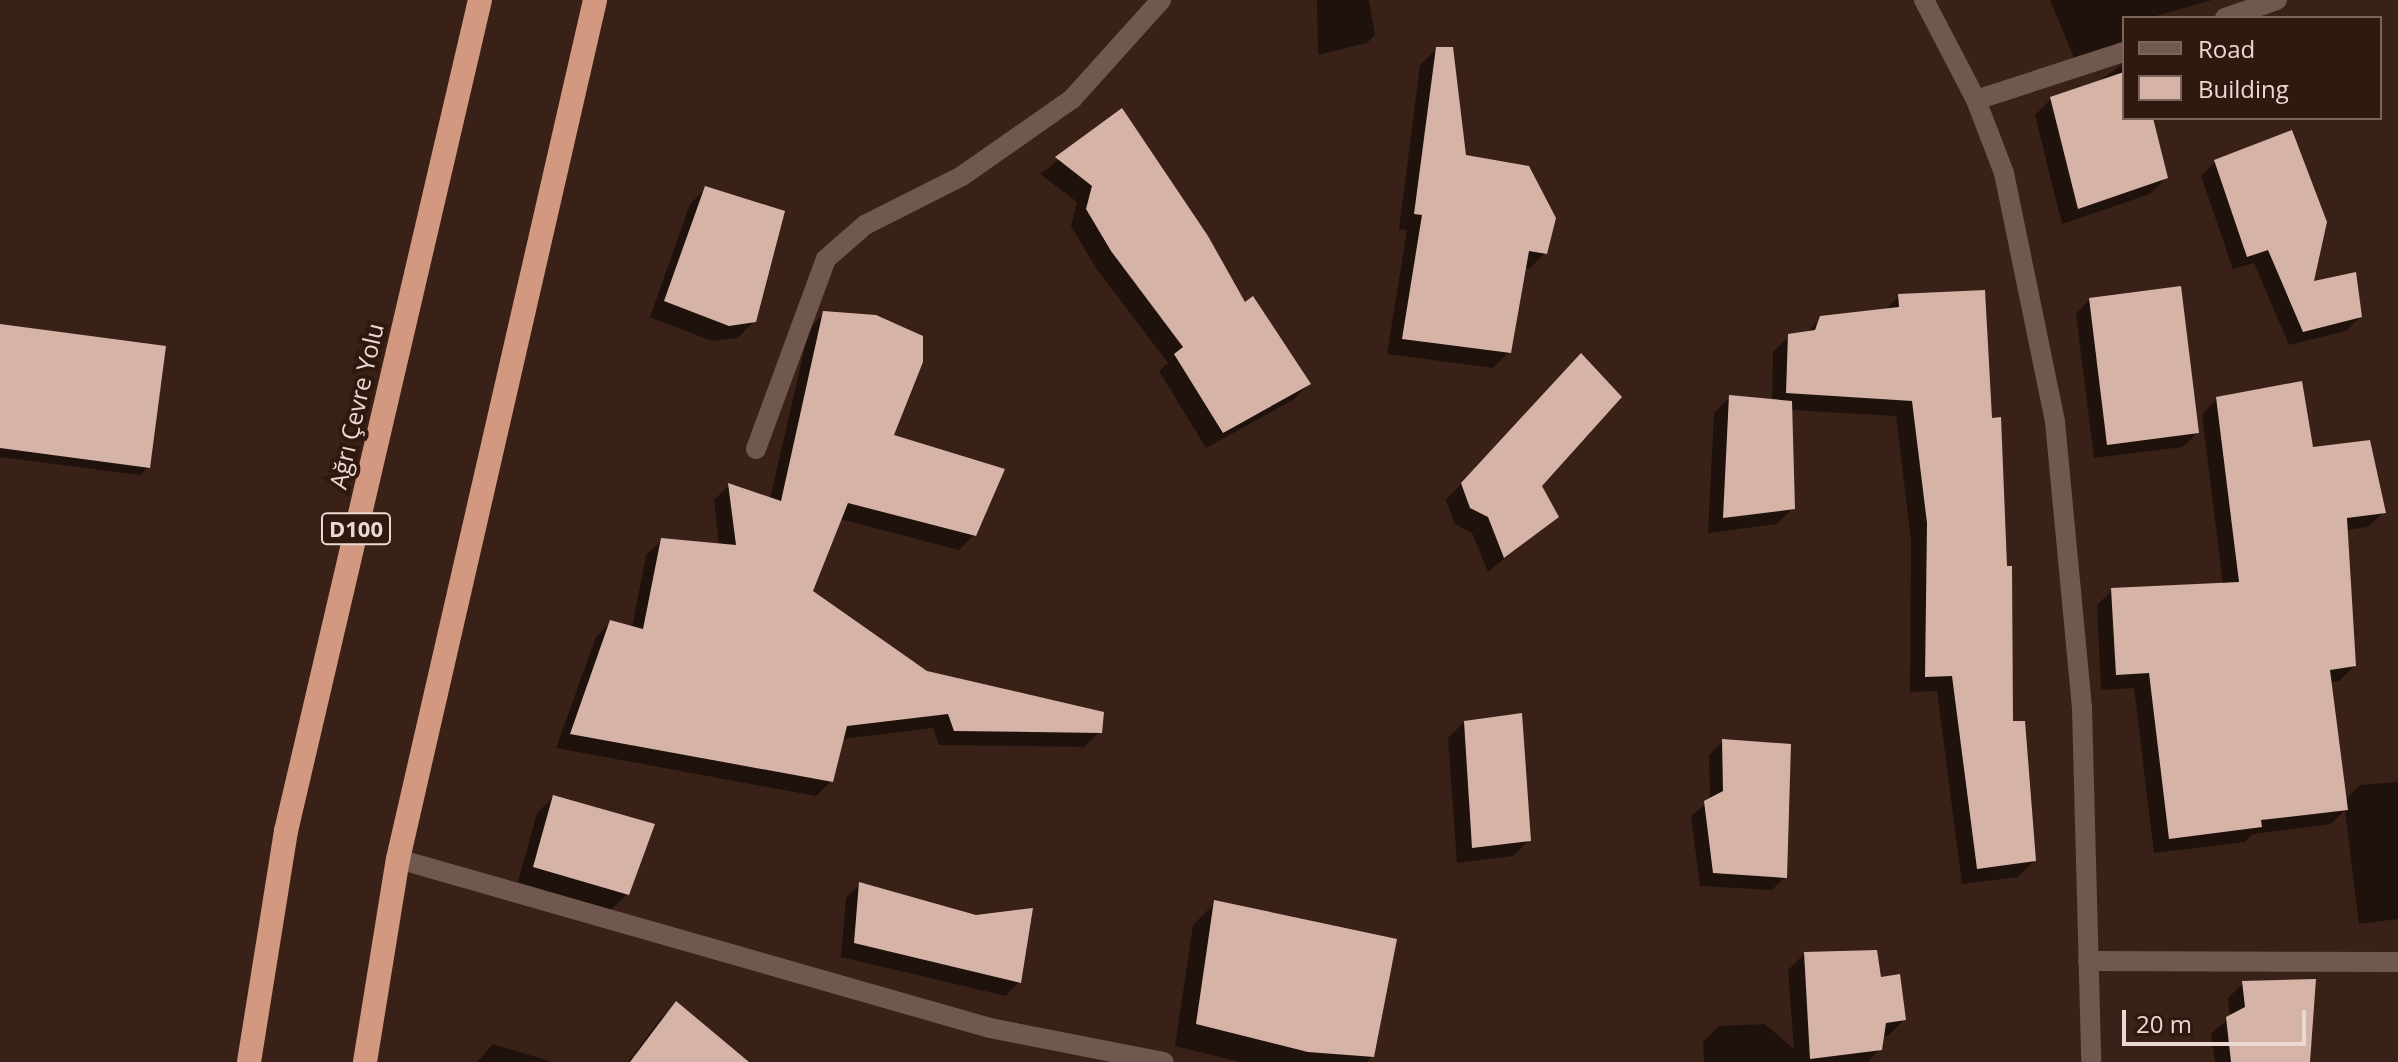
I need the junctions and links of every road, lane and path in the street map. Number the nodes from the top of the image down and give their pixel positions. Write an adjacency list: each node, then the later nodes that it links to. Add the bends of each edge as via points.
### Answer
1 (480, 0): 13 (highway, Ağrı Çevre Yolu / D100, via 286,831)
2 (595, 0): 10 (highway)
3 (1161, 0): 9 (street, via 1072,99 962,176 865,225 826,259)
4 (1924, 0): 8 (street)
5 (2277, 0): 6 (street)
6 (2231, 16)
7 (2122, 53): 8 (street)
8 (1976, 100): 11 (street, via 2004,173 2055,422 2082,708)
9 (756, 449)
10 (398, 859): 14 (highway); 15 (street, via 990,1028)
11 (2088, 961): 12 (street); 16 (street)
12 (2398, 962)
13 (249, 1062)
14 (365, 1062)
15 (1164, 1062)
16 (2091, 1062)

